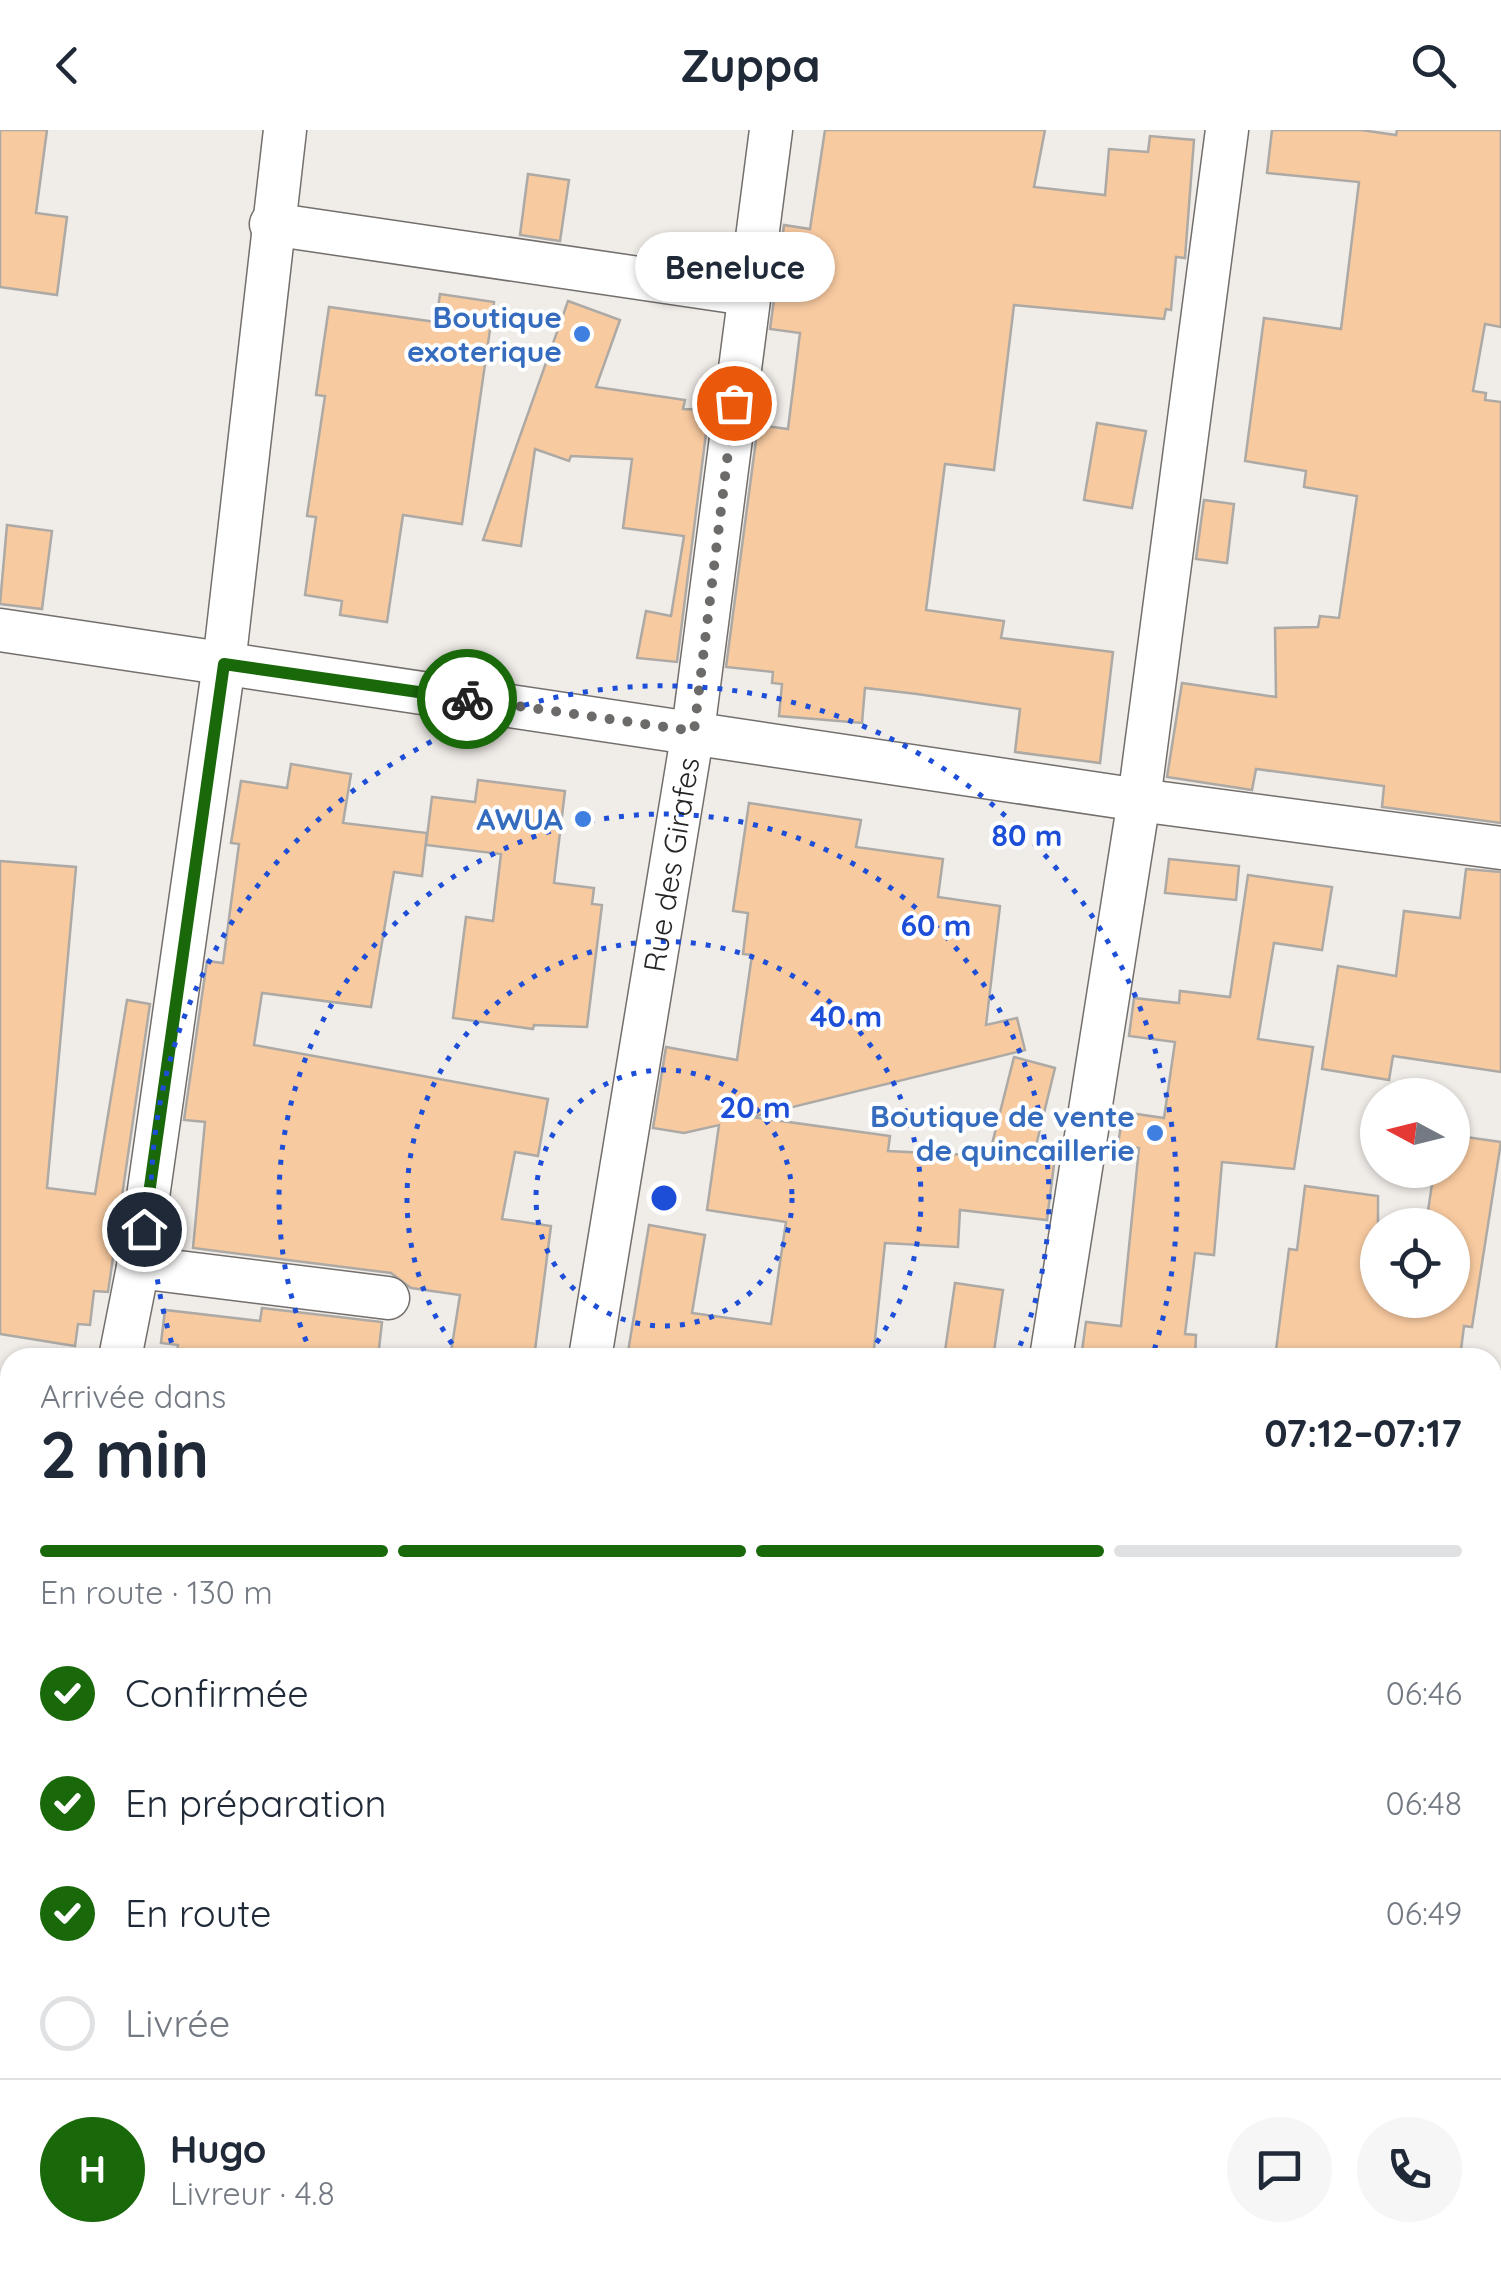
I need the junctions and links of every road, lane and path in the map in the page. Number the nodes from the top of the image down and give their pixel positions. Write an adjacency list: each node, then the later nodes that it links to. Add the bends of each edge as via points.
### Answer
1 (285, 130): 4 (street)
2 (771, 130): 5 (street, Rue des Girafes)
3 (1227, 130): 9 (street)
4 (271, 224): 5 (street); 7 (street)
5 (747, 294): 8 (street, Rue des Girafes)
6 (0, 630): 7 (street)
7 (224, 664): 8 (street); 11 (street)
8 (694, 731): 9 (street); 14 (street, Rue des Girafes)
9 (1139, 800): 10 (street); 15 (street)
10 (1501, 848)
11 (138, 1267): 12 (street); 13 (street)
12 (388, 1298)
13 (122, 1348)
14 (592, 1348)
15 (1053, 1348)

